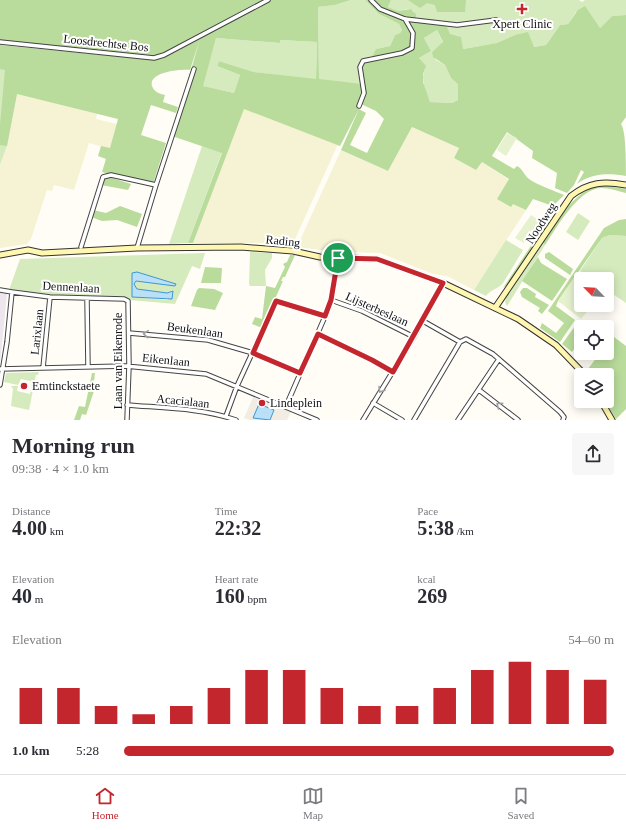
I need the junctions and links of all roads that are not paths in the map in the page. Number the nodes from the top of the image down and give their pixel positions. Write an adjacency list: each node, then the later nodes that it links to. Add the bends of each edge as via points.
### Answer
1 (268, 0): 5 (street, Loosdrechtse Bos, via 154,58)
2 (371, 0): 3 (street, via 380,9)
3 (405, 19): 4 (street, via 457,26); 7 (street, via 414,33 412,48 402,53 363,61 360,67 364,93)
4 (496, 20)
5 (0, 42)
6 (194, 69): 8 (street)
7 (359, 106)
8 (156, 185): 10 (street, via 112,175 103,177); 11 (street)
9 (626, 185): 21 (main road, Noodweg, via 603,182 589,185 572,196)
10 (82, 247)
11 (137, 248): 12 (main road, Rading, via 42,253 28,250); 13 (main road, Rading, via 241,247)
12 (0, 254)
13 (338, 258): 14 (main road, Rading, via 377,259); 19 (street)
14 (443, 283): 21 (main road, Rading); 23 (street)
15 (0, 290): 16 (street, Dennenlaan)
16 (12, 292): 17 (street, Dennenlaan); 34 (street)
17 (50, 297): 18 (street, Dennenlaan); 32 (street, Larixlaan)
18 (88, 299): 20 (street, Dennenlaan); 31 (street)
19 (331, 300): 22 (street); 26 (street, Lijsterbeslaan, via 362,311)
20 (128, 301): 24 (street, Laan van Eikenrode)
21 (495, 308): 33 (main road, Rading, via 518,319 556,345)
22 (325, 316): 25 (street); 28 (street, via 276,301)
23 (423, 321): 26 (street); 27 (street)
24 (129, 333): 28 (street, Beukenlaan, one-way to 24, via 208,340); 30 (street, Laan van Eikenrode)
25 (318, 334): 35 (street); 36 (street)
26 (414, 337): 35 (street)
27 (460, 342): 29 (street, via 466,339); 52 (street)
28 (253, 353): 36 (street, Beukenlaan); 38 (street)
29 (498, 359): 39 (street); 46 (street, via 527,382)
30 (129, 366): 31 (street, Eikenlaan); 38 (street, Eikenlaan, via 212,375); 41 (street, Laan van Eikenrode)
31 (88, 367): 32 (street, Eikenlaan)
32 (43, 368): 34 (street, Eikenlaan)
33 (578, 368)
34 (2, 369): 37 (street)
35 (393, 372): 40 (street, one-way to 40)
36 (300, 373): 42 (street)
37 (0, 385)
38 (237, 386): 42 (street, Eikenlaan); 44 (street)
39 (479, 390): 45 (street); 54 (street, one-way to 39)
40 (373, 403): 50 (street); 51 (street)
41 (127, 405): 44 (street, Acacialaan); 47 (street, Laan van Eikenrode)
42 (286, 406): 49 (street, Eikenlaan)
43 (605, 408): 55 (main road)
44 (226, 416): 48 (street, Acacialaan)
45 (459, 418): 53 (street)
46 (563, 418)
47 (127, 420)
48 (236, 420)
49 (317, 420)
50 (363, 420)
51 (402, 420)
52 (414, 420)
53 (465, 420)
54 (518, 420)
55 (612, 420)

